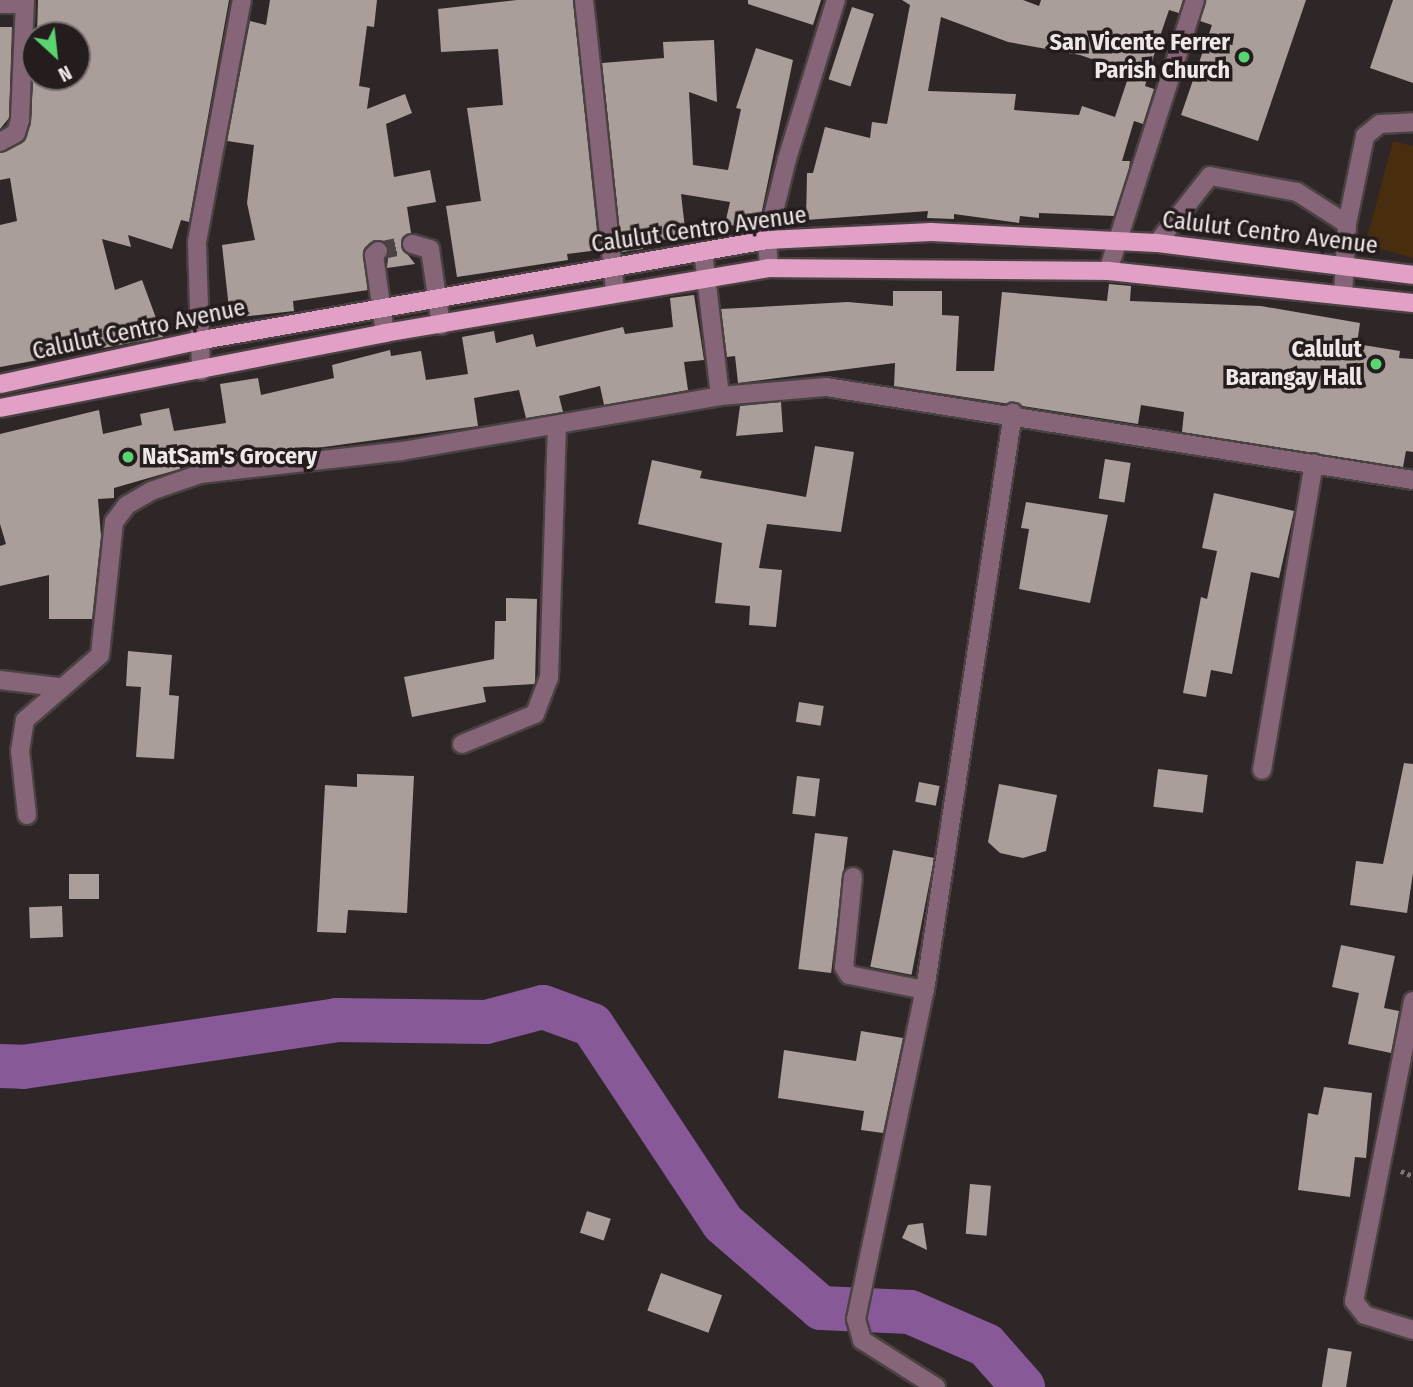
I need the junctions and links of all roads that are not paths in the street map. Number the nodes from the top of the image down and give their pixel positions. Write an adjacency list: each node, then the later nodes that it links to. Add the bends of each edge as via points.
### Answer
1 (242, 0): 29 (street, via 197,242)
2 (583, 0): 16 (street)
3 (836, 0): 10 (street)
4 (1195, 0): 11 (street)
5 (25, 2): 6 (street); 8 (street, via 20,120 16,133)
6 (0, 4)
7 (1413, 122): 9 (street, via 1380,124 1365,136)
8 (0, 142)
9 (1347, 224): 12 (street, via 1297,192 1210,176); 17 (street)
10 (767, 240): 11 (main road, Calulut Centro Avenue, via 931,232); 15 (main road, Calulut Centro Avenue); 18 (street)
11 (1118, 241): 12 (main road, Calulut Centro Avenue); 19 (street)
12 (1157, 243): 17 (main road, Calulut Centro Avenue)
13 (412, 244): 24 (street, via 430,249)
14 (378, 251): 26 (street, via 374,255)
15 (703, 251): 16 (main road, Calulut Centro Avenue); 21 (street)
16 (611, 266): 22 (street); 24 (main road, Calulut Centro Avenue)
17 (1346, 267): 20 (main road, Calulut Centro Avenue); 23 (street)
18 (769, 268): 19 (main road, Calulut Centro Avenue); 21 (main road, Calulut Centro Avenue)
19 (1108, 271): 23 (main road, Calulut Centro Avenue)
20 (1413, 275)
21 (704, 278): 22 (main road, Calulut Centro Avenue); 32 (street)
22 (615, 292): 27 (main road, Calulut Centro Avenue)
23 (1343, 296): 25 (main road, Calulut Centro Avenue)
24 (437, 297): 26 (main road, Calulut Centro Avenue); 27 (street)
25 (1413, 303)
26 (380, 307): 28 (street); 29 (main road, Calulut Centro Avenue)
27 (441, 325): 28 (main road, Calulut Centro Avenue)
28 (385, 333): 30 (main road, Calulut Centro Avenue)
29 (197, 341): 30 (street); 31 (main road, Calulut Centro Avenue)
30 (201, 371): 33 (main road, Calulut Centro Avenue)
31 (0, 384)
32 (720, 396): 34 (street, via 827,387); 35 (street)
33 (0, 408)
34 (1013, 414): 36 (street); 44 (street)
35 (557, 427): 39 (street, via 200,474 151,491 127,505 114,522 100,655); 40 (street, via 549,678 535,715)
36 (1314, 463): 37 (street); 41 (street)
37 (1413, 480)
38 (0, 680): 39 (street)
39 (58, 687): 42 (street, via 25,720 20,751)
40 (462, 744)
41 (1262, 770)
42 (27, 815)
43 (853, 877): 44 (street, via 844,967 849,975)
44 (925, 990): 47 (street, via 856,1319 862,1340)
45 (1413, 1001): 46 (street, via 1354,1301 1365,1315)
46 (1413, 1330)
47 (936, 1387)

